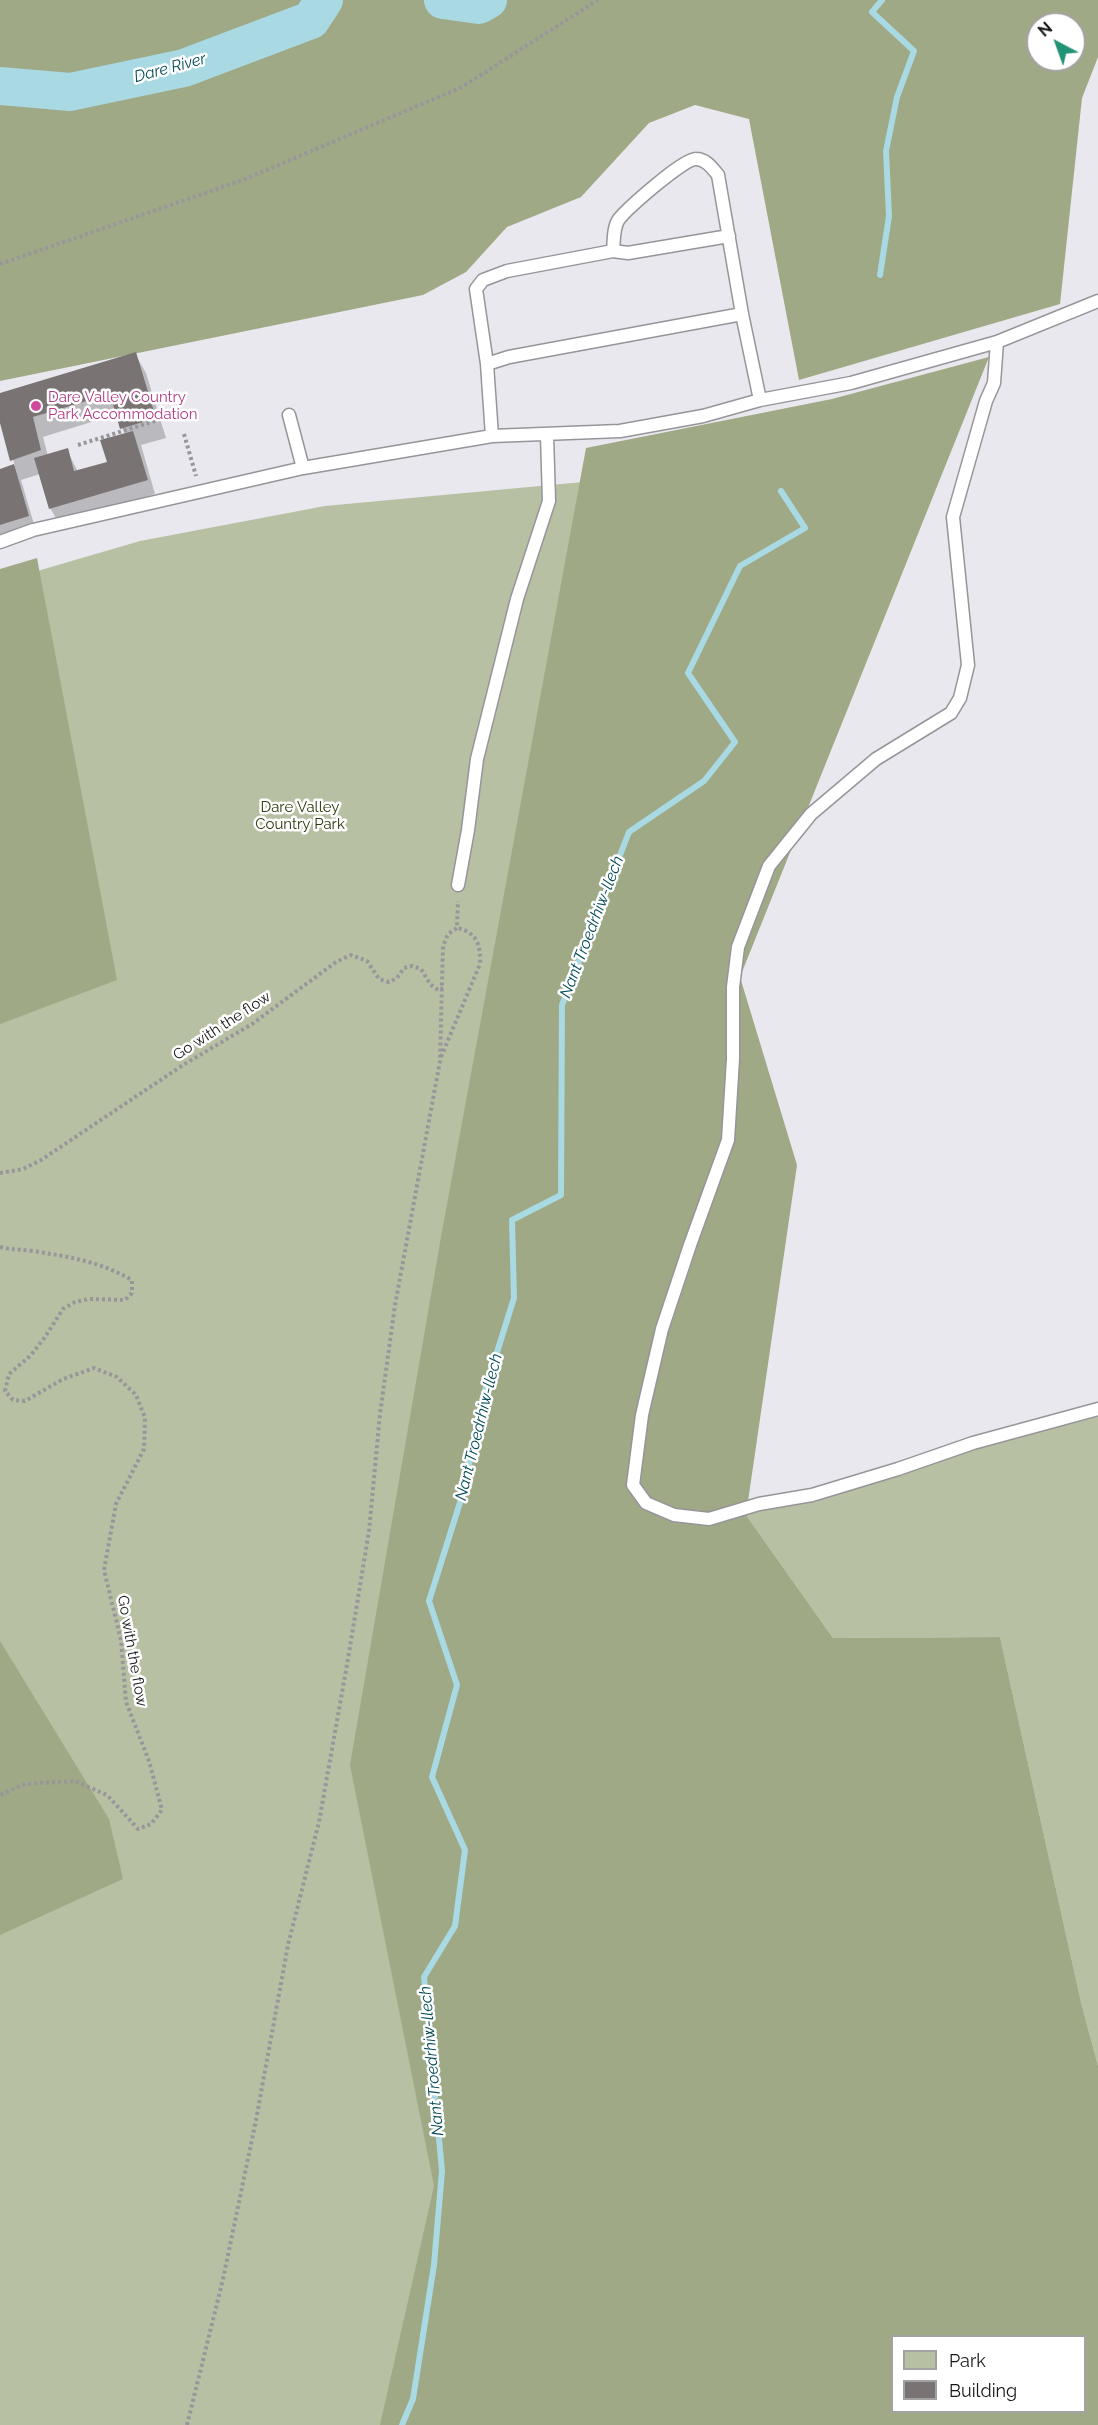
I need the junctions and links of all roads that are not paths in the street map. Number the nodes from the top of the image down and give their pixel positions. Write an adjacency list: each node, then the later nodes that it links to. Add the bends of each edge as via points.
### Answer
1 (729, 236): 2 (lane, via 628,253); 2 (lane, via 718,175 710,165 695,158 674,171 617,221); 4 (lane)
2 (613, 251): 6 (lane, via 483,280 476,289)
3 (1098, 301): 5 (lane)
4 (742, 314): 6 (lane); 7 (lane)
5 (997, 342): 7 (lane, via 851,382); 14 (lane, via 994,383 953,517 968,666 960,698 951,713 876,759 811,814 769,866 753,902 738,947 733,987 728,1140 662,1329 642,1415 633,1485 646,1503 674,1515 709,1519 759,1504 812,1495 973,1443)
6 (487, 364): 10 (lane)
7 (760, 400): 9 (lane, via 704,416 620,430)
8 (289, 415): 11 (lane)
9 (548, 435): 10 (lane); 13 (lane, via 549,501 517,599 477,759)
10 (492, 436): 11 (lane)
11 (303, 468): 12 (lane)
12 (0, 542)
13 (458, 885)
14 (1098, 1409)

